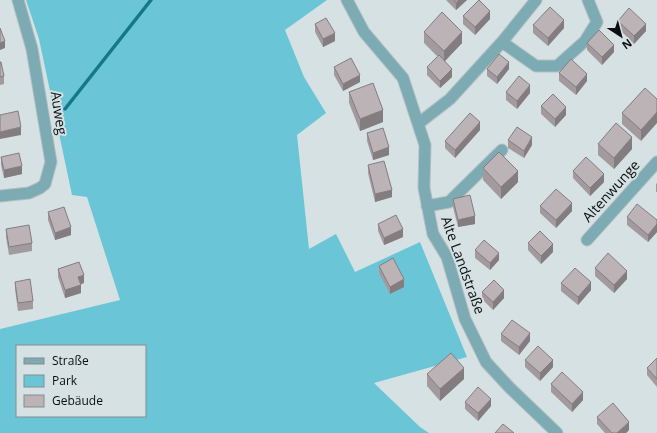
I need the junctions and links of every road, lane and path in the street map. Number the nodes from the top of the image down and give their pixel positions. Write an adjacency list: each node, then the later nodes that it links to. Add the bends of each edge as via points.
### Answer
1 (18, 0): 9 (street, Auweg, via 32,49 51,162 45,184 40,188 29,193)
2 (347, 0): 6 (street, Alte Landstraße, via 364,32 403,78)
3 (536, 0): 5 (street)
4 (588, 0): 5 (street, via 597,22 585,41 557,66 536,66)
5 (502, 42): 6 (street, via 450,99)
6 (419, 123): 10 (street, Alte Landstraße, via 425,145 424,188)
7 (502, 150): 10 (street, via 449,202)
8 (657, 162): 11 (street, Altenwunge)
9 (0, 196)
10 (427, 206): 12 (street, Alte Landstraße, via 433,234 447,257 465,319 486,362)
11 (587, 240)
12 (557, 433)

